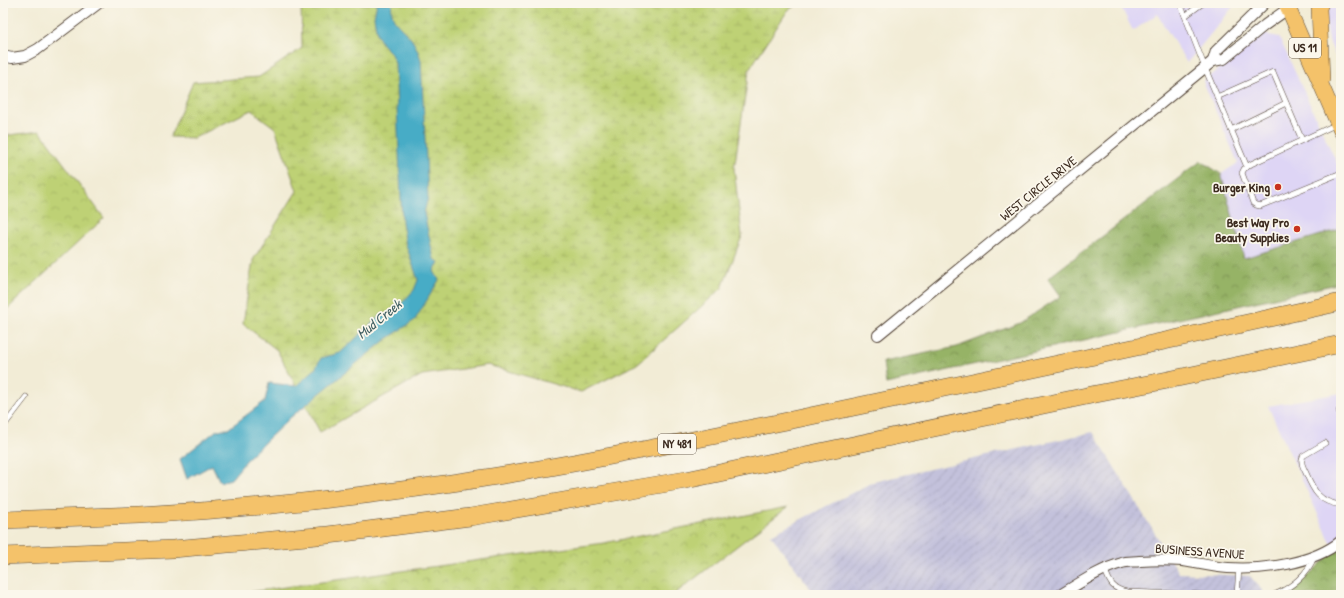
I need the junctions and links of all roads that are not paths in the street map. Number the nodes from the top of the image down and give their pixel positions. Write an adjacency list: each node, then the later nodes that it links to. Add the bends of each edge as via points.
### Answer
1 (99, 3): 8 (street, via 38,49 25,56)
2 (1180, 3): 7 (lane)
3 (1203, 3): 7 (lane)
4 (1265, 3): 9 (street, WEST CIRCLE DRIVE, via 1216,51)
5 (1321, 3): 11 (main road, via 1319,8)
6 (1290, 5): 9 (street, WEST CIRCLE DRIVE, via 1224,59); 11 (main road, US 11)
7 (1185, 16): 10 (lane)
8 (3, 56)
9 (1213, 61): 10 (street, WEST CIRCLE DRIVE)
10 (1205, 68): 12 (lane); 20 (street, WEST CIRCLE DRIVE)
11 (1322, 88): 14 (main road, US 11)
12 (1217, 97): 13 (lane, via 1273,72); 15 (lane)
13 (1286, 103): 15 (lane); 16 (lane)
14 (1340, 126): 16 (lane)
15 (1231, 130): 17 (lane)
16 (1302, 140): 17 (lane)
17 (1247, 167): 18 (lane, via 1242,173 1253,203 1260,206)
18 (1341, 173)
19 (1341, 302): 26 (highway, NY 481, via 1128,350 692,441 472,480 248,507 140,515)
20 (878, 335)
21 (1341, 344): 28 (highway, via 686,480 470,517 328,535 173,549)
22 (26, 397): 23 (lane)
23 (3, 427)
24 (1326, 443): 25 (lane, via 1303,456 1302,465 1313,490 1328,502)
25 (1341, 505)
26 (3, 520)
27 (1341, 541): 29 (street, BUSINESS AVENUE)
28 (3, 556)
29 (1314, 557): 30 (street, BUSINESS AVENUE, via 1259,568); 35 (lane, via 1300,578)
30 (1239, 568): 31 (street, BUSINESS AVENUE, via 1156,560 1122,562); 34 (lane)
31 (1105, 570): 32 (street, BUSINESS AVENUE); 33 (lane, via 1114,587 1123,591)
32 (1060, 595)
33 (1206, 595)
34 (1237, 595)
35 (1274, 595)

